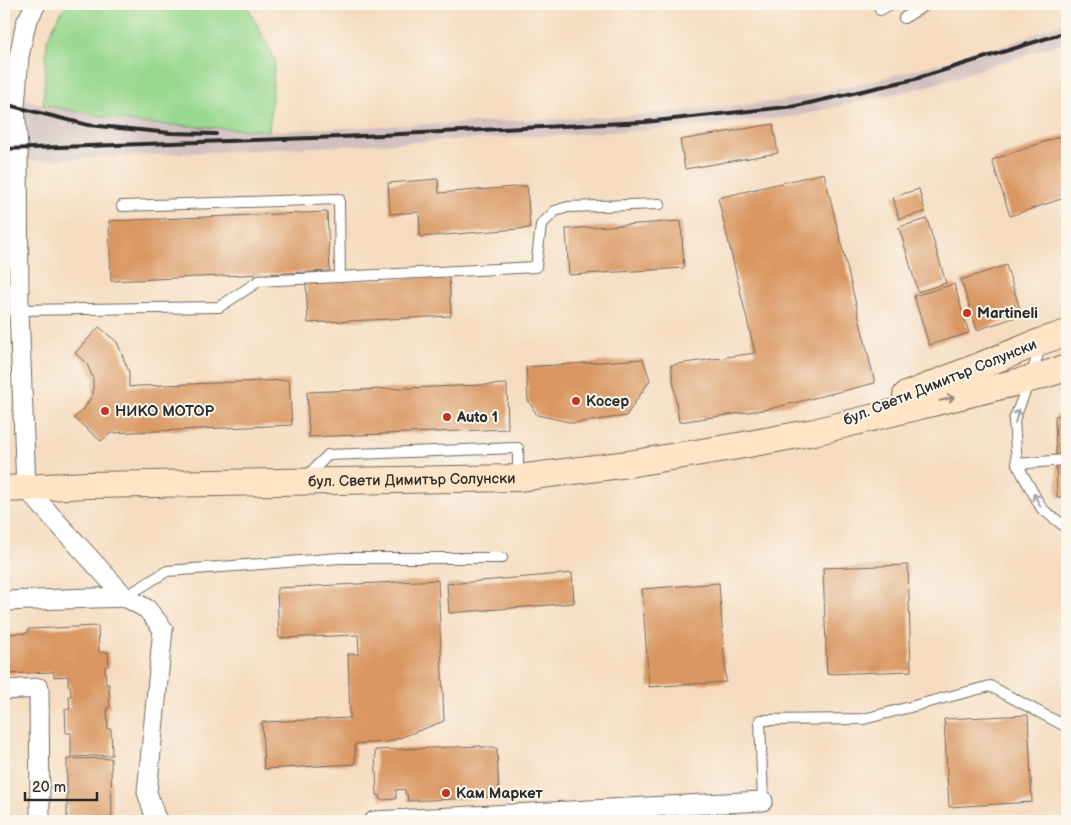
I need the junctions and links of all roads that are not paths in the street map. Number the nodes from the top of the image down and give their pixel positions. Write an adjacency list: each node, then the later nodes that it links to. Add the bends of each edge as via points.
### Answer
1 (36, 4): 9 (street, via 26,22 19,56 15,107)
2 (891, 4): 4 (lane)
3 (927, 4): 5 (lane)
4 (880, 10)
5 (904, 18)
6 (660, 204): 8 (lane, via 555,210 541,226 536,267)
7 (122, 206): 8 (lane, via 338,199)
8 (340, 277): 9 (lane, via 260,281 219,307)
9 (20, 310): 18 (street)
10 (1067, 328): 12 (main road)
11 (1067, 333): 12 (main road, бул. Свети Димитър Солунски)
12 (1042, 341): 14 (lane); 15 (main road, бул. Свети Димитър Солунски)
13 (1067, 368): 14 (main road, бул. Свети Димитър Солунски)
14 (1030, 379): 15 (main road, бул. Свети Димитър Солунски, one-way to 14); 17 (lane, one-way to 14, via 1014,420)
15 (814, 432): 18 (main road, бул. Свети Димитър Солунски, via 628,464 518,478)
16 (1067, 458): 17 (lane)
17 (1017, 464): 19 (lane, one-way to 17, via 1042,509)
18 (15, 489): 21 (street)
19 (1067, 528)
20 (502, 558): 21 (lane, via 340,558 167,572)
21 (125, 597): 22 (street); 28 (street, via 147,609 163,629 147,792)
22 (4, 602)
23 (4, 690): 27 (street, via 39,688)
24 (1067, 727): 25 (lane, via 990,686 864,719 760,720)
25 (763, 800): 26 (street)
26 (534, 817): 29 (street)
27 (40, 821)
28 (158, 821)
29 (374, 821)

